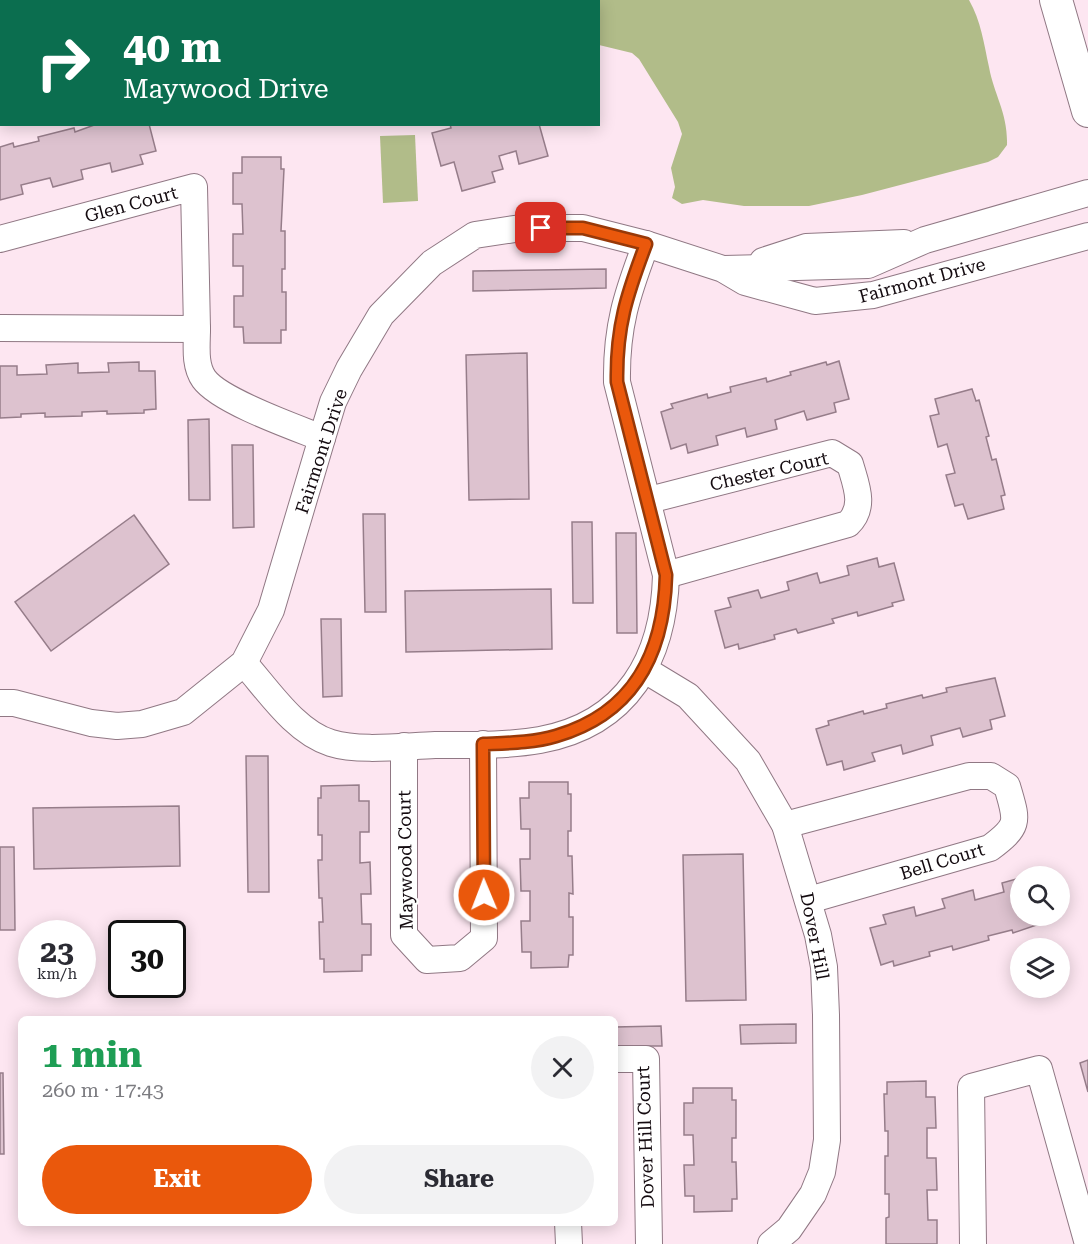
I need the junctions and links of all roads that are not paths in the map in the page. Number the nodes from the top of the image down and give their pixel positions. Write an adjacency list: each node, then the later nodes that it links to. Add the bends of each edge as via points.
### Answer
1 (1056, 0): 2 (street)
2 (1088, 111)
3 (1088, 193): 6 (street, Fairmont Drive)
4 (1088, 236): 11 (street, Fairmont Drive)
5 (0, 239): 13 (street, Glen Court, via 194,187)
6 (925, 240): 8 (street, Fairmont Drive); 9 (street, Fairmont Drive, via 888,246 806,247)
7 (646, 244): 10 (street, Fairmont Drive); 14 (street, Fairmont Drive, via 583,228 491,231 459,244 420,274 381,315 345,377); 15 (street, via 623,307 617,382)
8 (868, 265): 9 (street, Fairmont Drive); 11 (street)
9 (751, 267): 10 (street, Fairmont Drive)
10 (723, 269): 11 (street, Fairmont Drive, via 745,282 801,299)
11 (873, 295)
12 (0, 328): 13 (street)
13 (196, 329): 14 (street, Glen Court, via 197,358 205,381 227,397)
14 (322, 438): 17 (street, Fairmont Drive, via 271,610)
15 (649, 500): 16 (street); 16 (street, Chester Court, via 832,453 850,464 860,501 857,517 848,524)
16 (666, 575): 18 (street, via 660,633)
17 (244, 663): 19 (street, Fairmont Drive, via 183,712 142,724 91,723 14,703); 21 (street, via 297,722 314,735 331,743 353,746)
18 (645, 670): 20 (street, via 621,700 576,729 540,740); 22 (street, Dover Hill, via 688,696 748,761)
19 (0, 703)
20 (483, 744): 21 (street); 21 (street, Maywood Court, via 484,938 460,958 427,960 404,935)
21 (404, 746)
22 (785, 825): 23 (street, Dover Hill); 23 (street, Bell Court, via 969,776 991,776 1006,786 1016,818 1013,829 990,848)
23 (809, 900): 26 (street, Dover Hill, via 824,967 828,1140 813,1194)
24 (618, 1059): 28 (street, Dover Hill Court, via 646,1059)
25 (568, 1226): 27 (street)
26 (775, 1243)
27 (569, 1244)
28 (649, 1244)
29 (973, 1244): 30 (street, via 971,1087 1039,1069)
30 (1088, 1244)

